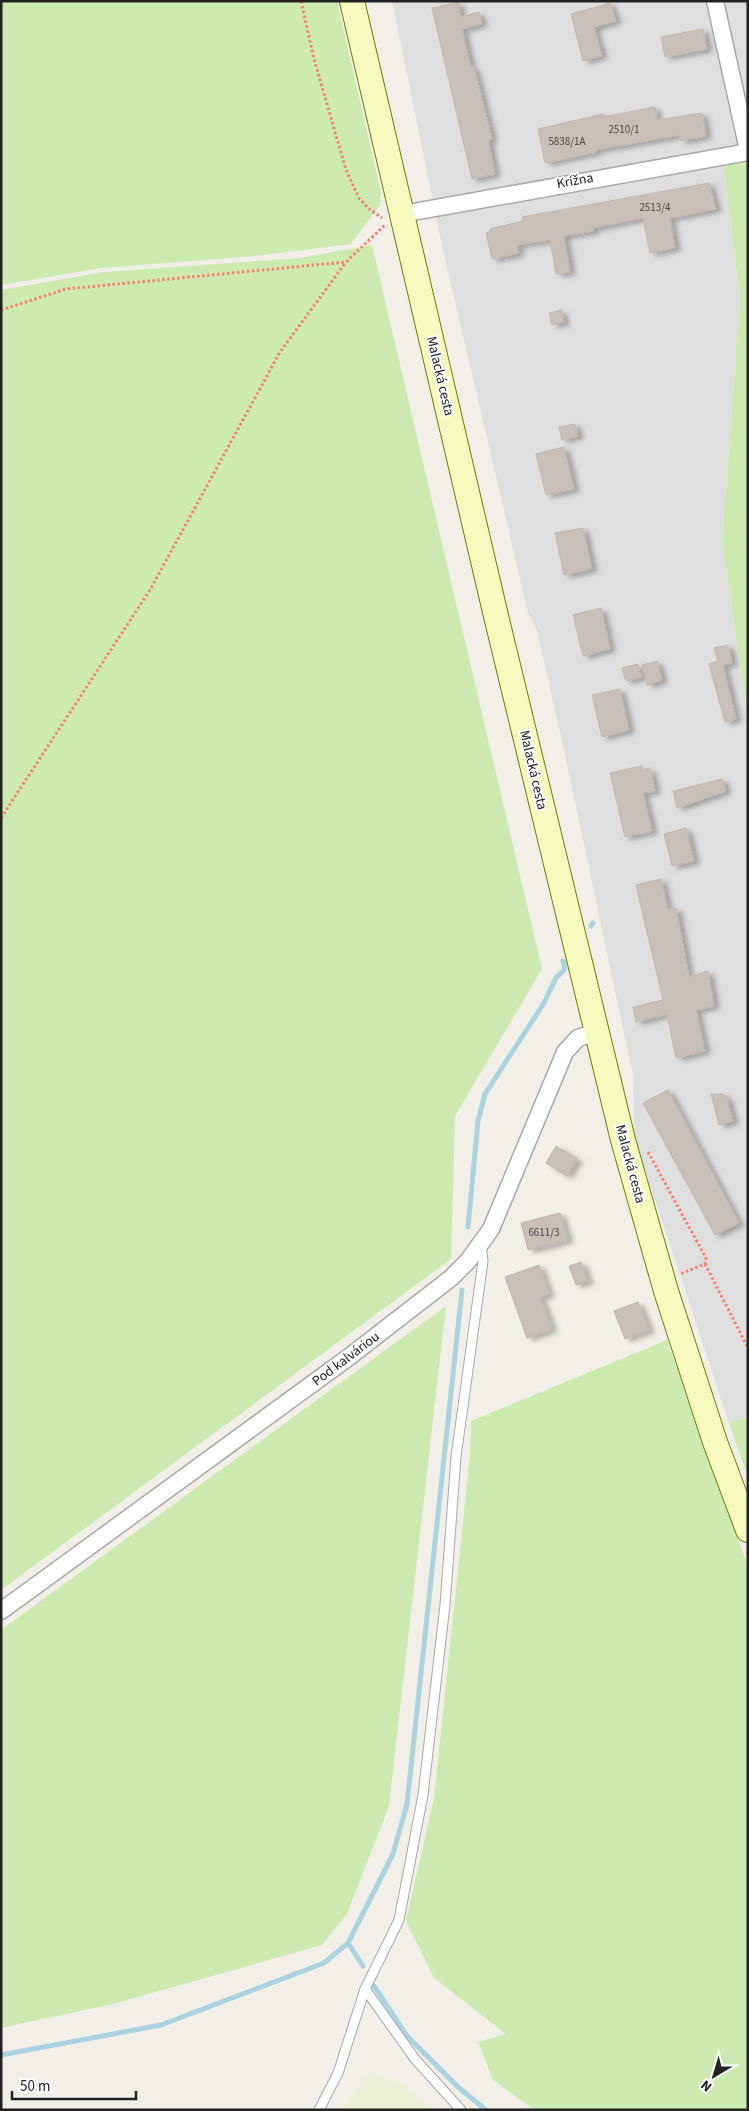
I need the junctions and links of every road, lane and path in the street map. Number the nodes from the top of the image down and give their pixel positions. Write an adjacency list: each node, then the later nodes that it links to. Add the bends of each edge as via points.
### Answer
1 (301, 1): 5 (path, via 346,170 359,198 368,208)
2 (352, 1): 5 (main road, Malacká cesta)
3 (715, 1): 4 (street)
4 (748, 151): 5 (street, Krížna)
5 (395, 218): 6 (path, via 380,228); 9 (main road, Malacká cesta)
6 (346, 262): 7 (path, via 66,289); 8 (path, via 280,352 150,590)
7 (1, 310)
8 (1, 818)
9 (597, 1032): 10 (main road, Malacká cesta); 11 (street, Pod kalváriou, via 578,1038 566,1052 499,1211)
10 (623, 1140): 12 (path, via 638,1141 645,1147 700,1246 706,1258); 13 (main road, Malacká cesta)
11 (481, 1245): 16 (street, Pod kalváriou, via 451,1278 401,1318); 17 (lane, via 483,1261 456,1457 445,1605 423,1795 399,1920)
12 (705, 1264): 13 (path); 14 (path)
13 (662, 1280): 15 (main road, Malacká cesta, via 715,1442)
14 (748, 1348)
15 (748, 1530)
16 (1, 1611)
17 (365, 1989): 18 (lane, via 338,2073); 19 (lane, via 415,2059)
18 (319, 2110)
19 (461, 2110)

